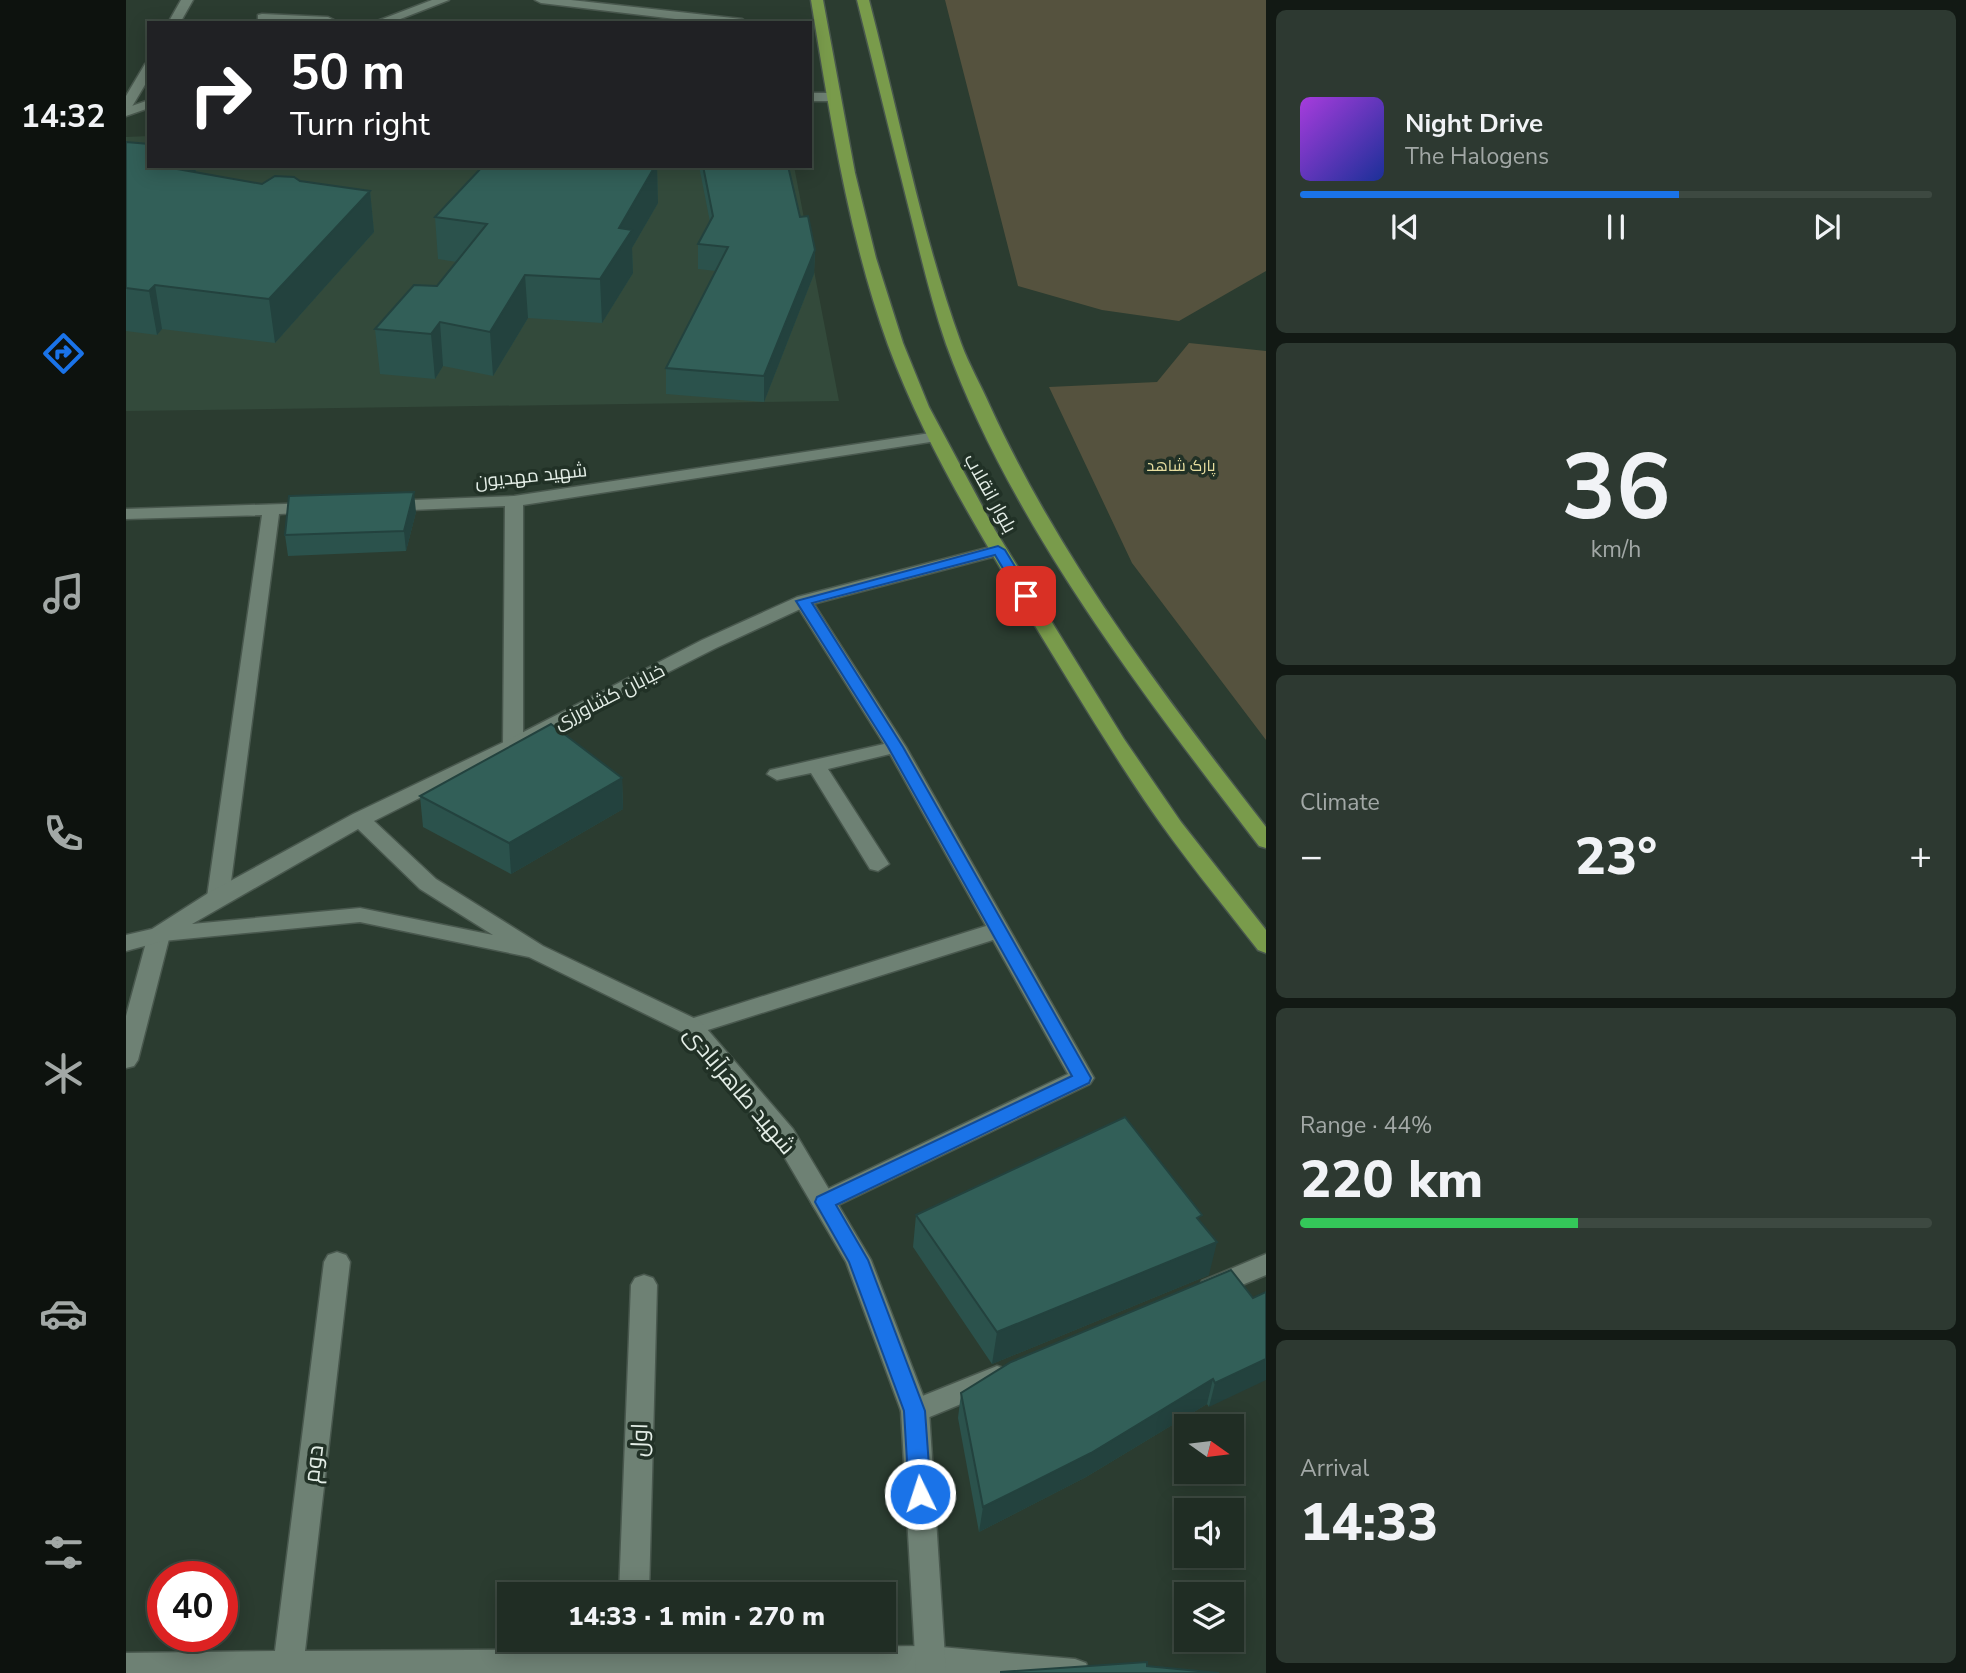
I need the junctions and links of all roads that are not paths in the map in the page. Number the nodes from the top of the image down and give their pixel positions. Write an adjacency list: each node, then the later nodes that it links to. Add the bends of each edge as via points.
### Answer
1 (187, 0): 11 (street)
2 (443, 0): 12 (street)
3 (541, 0): 7 (street)
4 (687, 0): 10 (street)
5 (817, 0): 15 (main road, بلوار انقلاب)
6 (863, 0): 34 (main road, بلوار انقلاب, via 954,344 1005,457 1155,697)
7 (604, 4): 10 (street); 13 (street)
8 (262, 17): 9 (street)
9 (329, 17)
10 (687, 17): 14 (street)
11 (175, 21)
12 (384, 21)
13 (588, 21)
14 (724, 21)
15 (817, 31): 18 (main road, بلوار انقلاب)
16 (147, 71): 20 (street)
17 (812, 97): 18 (street)
18 (834, 97): 21 (main road, بلوار انقلاب, via 863,244 896,345)
19 (147, 104): 20 (street)
20 (126, 109)
21 (937, 438): 22 (street, شهید مهدیون); 27 (main road, بلوار انقلاب)
22 (514, 501): 23 (street, شهید مهدیون); 29 (street)
23 (366, 506)
24 (325, 508): 25 (street)
25 (271, 510): 26 (street); 36 (street)
26 (126, 514)
27 (998, 550): 28 (street, خیابان کشاورزی); 40 (main road, بلوار انقلاب, via 1158,803)
28 (803, 601): 29 (street, خیابان کشاورزی); 30 (street)
29 (513, 745): 33 (street, خیابان کشاورزی)
30 (895, 747): 31 (street); 37 (street)
31 (816, 765): 32 (street); 35 (street)
32 (777, 774)
33 (360, 819): 36 (street, خیابان کشاورزی); 41 (street, via 428,884)
34 (1266, 841)
35 (878, 864)
36 (219, 897): 38 (street, خیابان کشاورزی)
37 (999, 930): 42 (street); 44 (street, via 1082,1078)
38 (159, 935): 39 (street, خیابان کشاورزی); 41 (street, via 360,915); 43 (street)
39 (126, 943)
40 (1266, 945)
41 (535, 951): 42 (street, شهید طاهرآبادی)
42 (692, 1027): 44 (street, شهید طاهرآبادی, via 784,1135)
43 (126, 1060)
44 (824, 1202): 50 (street, شهید طاهرآبادی, via 858,1260)
45 (337, 1262): 54 (street, دوم)
46 (1266, 1264): 48 (street)
47 (644, 1285): 51 (street, اول)
48 (1191, 1296)
49 (1015, 1369): 50 (street)
50 (915, 1411): 56 (street, شهید طاهرآبادی)
51 (634, 1582)
52 (622, 1652): 57 (street)
53 (651, 1652): 56 (street)
54 (288, 1666): 55 (street); 57 (street)
55 (126, 1667)
56 (931, 1667): 58 (street)
57 (450, 1669)
58 (1075, 1673)

